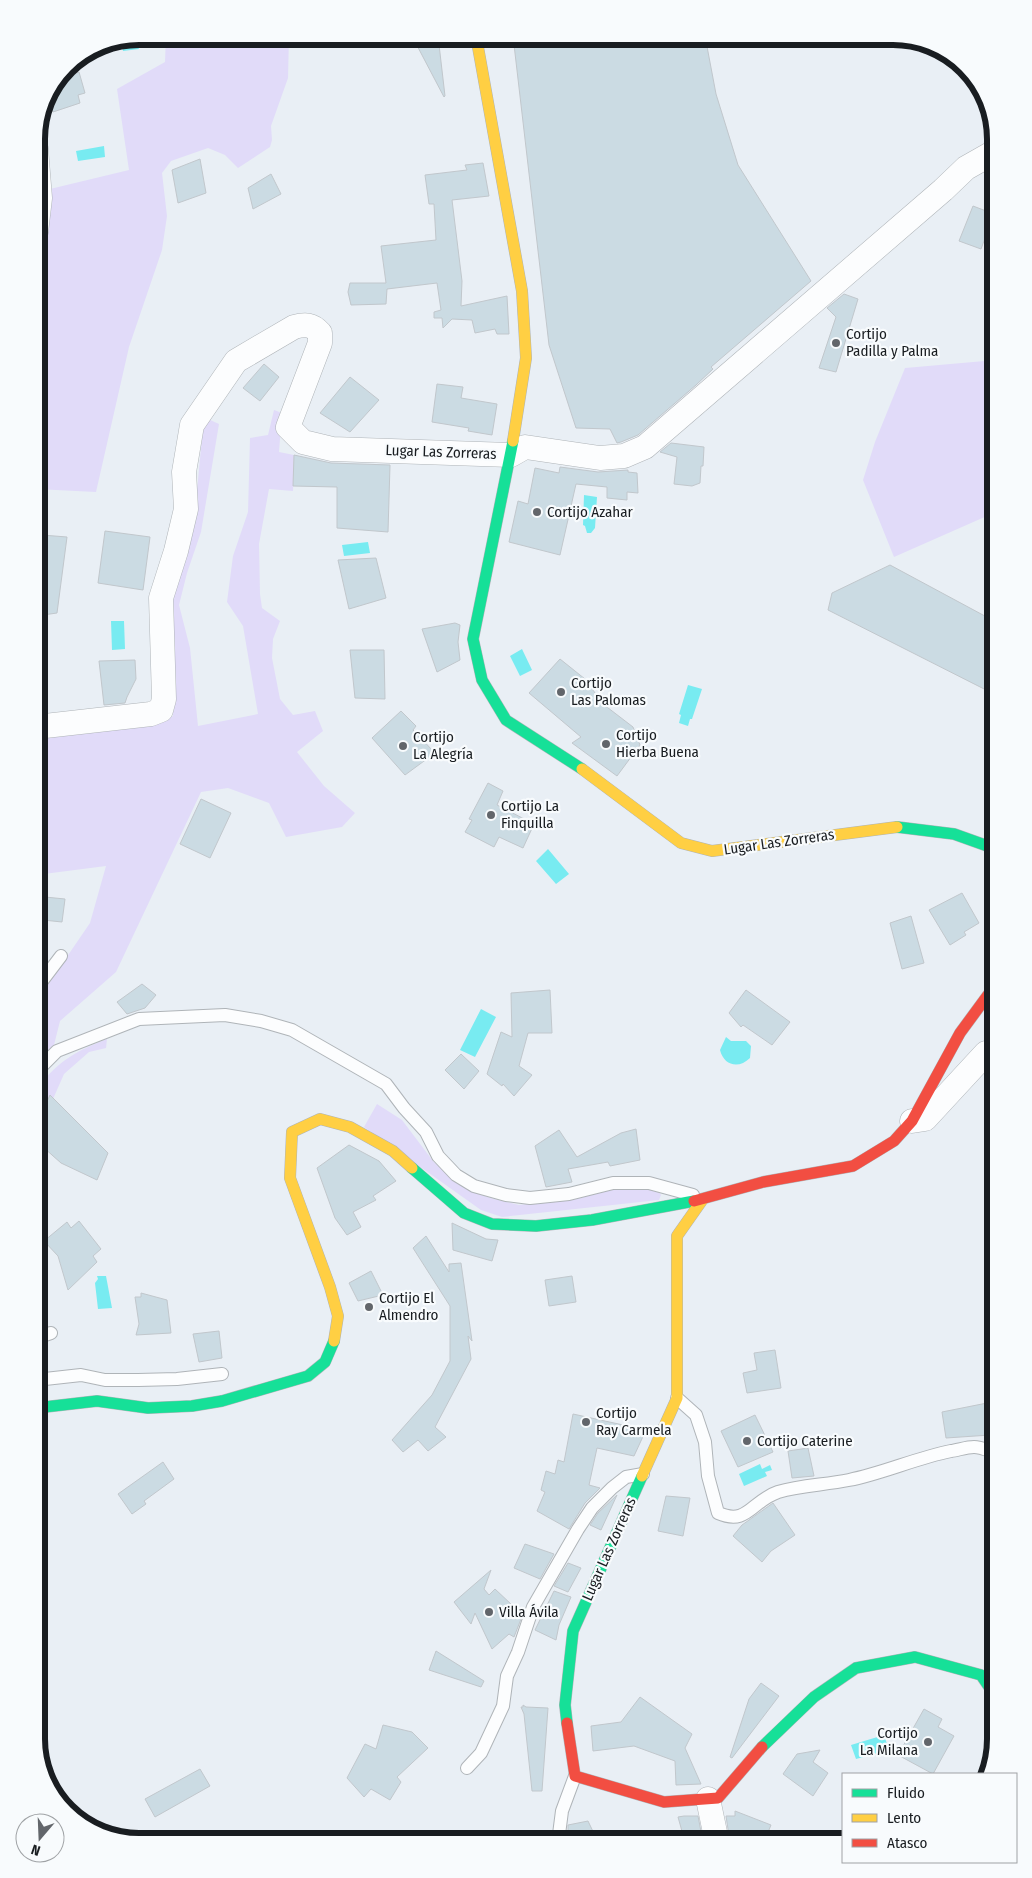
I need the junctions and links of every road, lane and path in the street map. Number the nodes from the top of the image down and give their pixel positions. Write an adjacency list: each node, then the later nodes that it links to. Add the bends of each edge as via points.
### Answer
1 (478, 45): 3 (street, via 522,291 526,358)
2 (987, 157): 3 (street, via 966,168 645,447 624,456 600,458 525,447)
3 (511, 455): 4 (street, Lugar Las Zorreras, via 332,449 302,442 288,427 320,343 320,333 314,326 294,327 236,361 192,425 184,472 186,508 160,598 164,699 161,710 151,714); 5 (street, Lugar Las Zorreras, via 473,639 482,680 506,720 572,762 681,843 712,852 894,827 954,834)
4 (45, 726)
5 (987, 846)
6 (61, 956): 7 (lane)
7 (45, 977)
8 (987, 996): 11 (street, via 960,1033)
9 (987, 1053): 11 (street, via 925,1119)
10 (45, 1063): 12 (lane, via 57,1052 139,1019 224,1015 261,1020 292,1030 386,1084 426,1132 438,1156 456,1175 474,1186 530,1198 569,1194 613,1183 650,1183)
11 (912, 1121): 12 (street, via 894,1141 853,1166 763,1182)
12 (703, 1198): 17 (street, Lugar Las Zorreras, via 676,1236); 18 (street, via 592,1220 536,1226 492,1224 464,1214 393,1151 350,1127 320,1119 292,1132 290,1178 338,1316 334,1344 325,1362 308,1376 222,1401 192,1406 148,1408 97,1401)
13 (51, 1332): 14 (lane)
14 (45, 1334)
15 (222, 1374): 16 (lane, via 138,1380 105,1380 81,1375)
16 (45, 1379)
17 (676, 1398): 19 (lane, via 696,1415 705,1442 712,1497 718,1513 729,1518 742,1516 774,1493 791,1488 847,1481 923,1458 975,1447); 20 (street, Lugar Las Zorreras)
18 (45, 1407)
19 (987, 1450)
20 (643, 1474): 22 (lane, via 626,1477 612,1488 592,1508 578,1529 532,1607 507,1676 503,1706 481,1753); 23 (street, Lugar Las Zorreras, via 573,1631 565,1705)
21 (987, 1684): 24 (street, via 981,1675 915,1657 856,1668 814,1697 763,1746 718,1798)
22 (467, 1768)
23 (575, 1776): 24 (street, via 664,1802); 25 (lane, via 562,1811)
24 (708, 1799): 26 (street)
25 (559, 1833)
26 (715, 1833)

